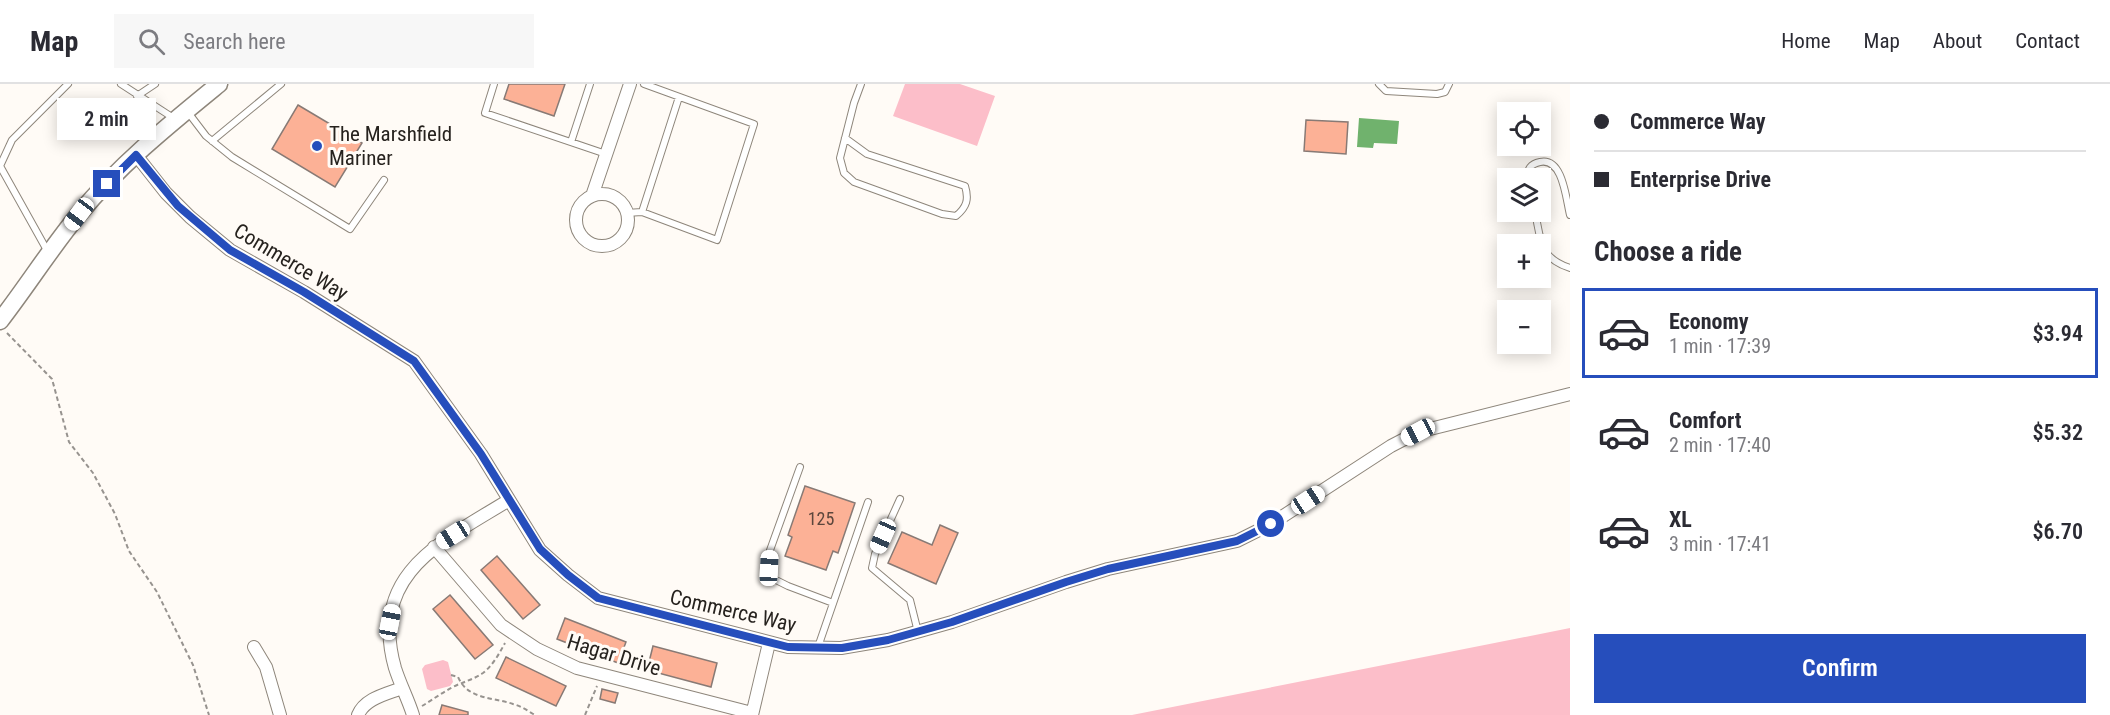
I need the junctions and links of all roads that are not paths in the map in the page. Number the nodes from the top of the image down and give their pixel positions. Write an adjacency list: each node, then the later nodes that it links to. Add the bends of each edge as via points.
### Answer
1 (68, 84): 29 (lane, via 12,140 0,166)
2 (111, 84): 13 (lane)
3 (155, 84): 14 (lane)
4 (219, 84): 16 (street)
5 (281, 84): 18 (lane)
6 (494, 84): 19 (lane, via 485,113)
7 (590, 84): 19 (lane)
8 (630, 84): 20 (street)
9 (644, 84): 15 (lane)
10 (861, 84): 17 (lane)
11 (1378, 84): 12 (lane, via 1386,90 1437,94 1445,92)
12 (1449, 84)
13 (121, 85): 14 (lane)
14 (137, 96): 16 (lane)
15 (679, 97): 25 (lane); 25 (lane, via 754,124 717,240)
16 (181, 115): 18 (lane); 21 (street)
17 (845, 138): 17 (lane, via 840,158 844,173 854,182 942,214 956,216 964,209 968,197 965,186 867,154)
18 (212, 141): 23 (lane, via 350,229)
19 (571, 142): 20 (lane)
20 (607, 154): 24 (street)
21 (136, 155): 29 (street, via 86,206); 35 (street, Commerce Way, via 166,194 230,250 414,361)
22 (1529, 168): 27 (lane, via 1545,161 1554,164)
23 (384, 180)
24 (592, 196): 26 (street, via 616,198); 26 (street, via 576,216 580,234 594,245 603,246 619,239 627,226)
25 (642, 212): 26 (lane)
26 (626, 213)
27 (1570, 215)
28 (1537, 222): 30 (lane, via 1544,251 1550,259)
29 (49, 255): 31 (street)
30 (1570, 268)
31 (0, 321)
32 (1570, 394): 39 (street, Commerce Way, via 1418,432 1237,541 1108,569)
33 (800, 467): 38 (lane, via 770,553 769,568 774,579)
34 (900, 499): 39 (lane, via 872,568 909,600)
35 (510, 500): 37 (street); 40 (street, Commerce Way, via 540,549 598,598)
36 (868, 502): 38 (lane)
37 (434, 547): 43 (street, via 403,581 394,601 390,645); 44 (street, Hagar Drive, via 501,625 537,649 577,668)
38 (833, 603): 42 (lane)
39 (918, 632): 42 (street, Commerce Way, via 842,648)
40 (769, 643): 42 (street, Commerce Way); 44 (street)
41 (254, 647): 45 (street, via 267,667)
42 (817, 648)
43 (402, 688): 46 (street, via 375,698); 47 (street)
44 (752, 714)
45 (280, 715)
46 (358, 715)
47 (414, 715)

